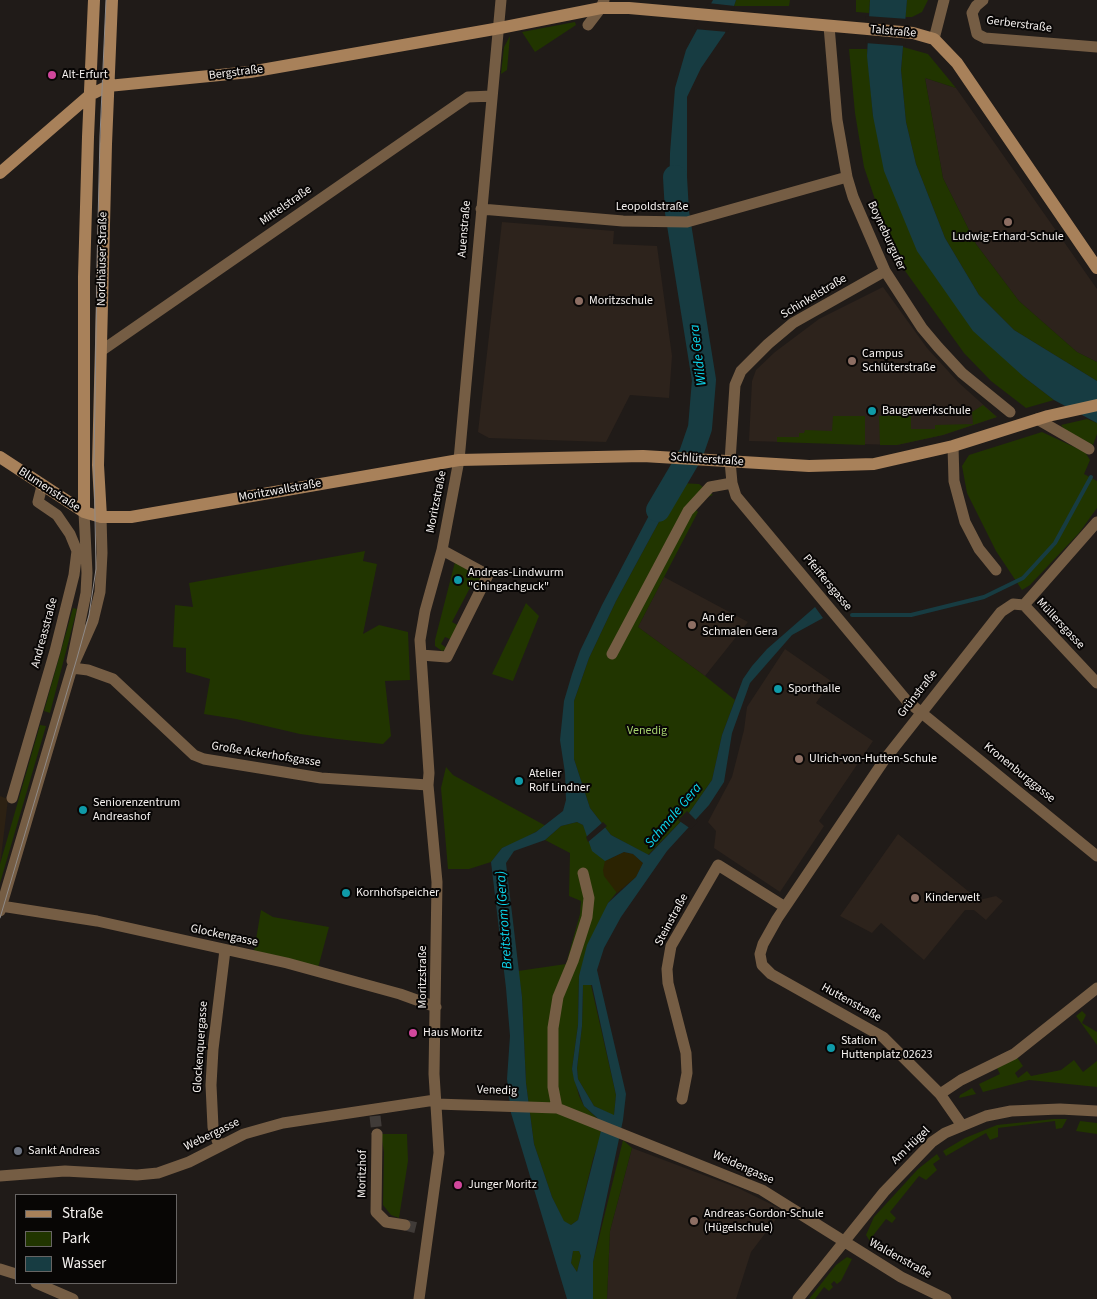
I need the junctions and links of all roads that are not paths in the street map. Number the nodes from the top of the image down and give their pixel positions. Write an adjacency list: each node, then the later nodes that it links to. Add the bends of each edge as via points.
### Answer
1 (94, 0): 13 (main road, Nordhäuser Straße)
2 (112, 0): 12 (main road, Nordhäuser Straße)
3 (501, 0): 9 (street, Auenstraße)
4 (944, 0): 10 (street)
5 (976, 2): 11 (street, Gerberstraße, via 973,24 977,34 985,38)
6 (602, 4): 7 (street); 8 (main road, Talstraße); 9 (main road, Talstraße)
7 (588, 25)
8 (829, 26): 10 (main road, Talstraße); 16 (street, Boyneburgufer, via 837,120)
9 (500, 28): 12 (main road, Bergstraße, via 250,72); 14 (street, Auenstraße)
10 (934, 39): 18 (main road, Talstraße, via 957,64)
11 (1097, 47)
12 (108, 86): 13 (main road, Bergstraße); 20 (main road, Nordhäuser Straße)
13 (90, 95): 15 (main road, Bergstraße); 31 (main road, Nordhäuser Straße, via 84,277)
14 (492, 96): 17 (street, Auenstraße); 20 (street, Mittelstraße, via 468,97)
15 (0, 173)
16 (847, 178): 17 (street, Leopoldstraße, via 687,222 663,223); 19 (street, Boyneburgufer, via 852,197)
17 (481, 209): 27 (street, Auenstraße)
18 (1097, 268)
19 (885, 271): 22 (street, Boyneburgufer, via 938,347 962,373); 28 (street, Schinkelstraße, via 793,323 741,371 735,385)
20 (101, 351): 32 (main road, Nordhäuser Straße, via 98,465)
21 (1097, 405): 23 (main road, Schlüterstraße)
22 (1010, 412)
23 (1043, 418): 24 (main road, Schlüterstraße); 25 (street)
24 (953, 446): 28 (main road, Schlüterstraße, via 874,464 809,466); 35 (street, via 954,481 965,522)
25 (1089, 449)
26 (0, 457): 30 (main road, Blumenstraße)
27 (459, 460): 28 (main road, Schlüterstraße, via 664,457); 32 (main road, Moritzwallstraße, via 131,517); 34 (street, Moritzstraße)
28 (730, 462): 29 (street, Pfeiffersgasse)
29 (732, 483): 37 (street, Schlüterstraße, via 710,487 688,511); 41 (street, Pfeiffersgasse, via 736,496)
30 (42, 486): 31 (main road, Blumenstraße); 43 (street, Andreasstraße, via 38,502 57,515 70,534 76,559 55,651)
31 (84, 512): 32 (main road, Blumenstraße); 39 (street, via 88,573)
32 (101, 517): 39 (street, via 100,592 86,640)
33 (1097, 522): 36 (street)
34 (442, 550): 38 (street, Moritzstraße, via 425,612); 38 (street, Moritzstraße, via 488,575 447,657)
35 (996, 570)
36 (1024, 605): 40 (street, Müllersgasse); 41 (street, Grünstraße, via 1013,604 1000,612)
37 (612, 654)
38 (421, 655): 42 (street, Moritzstraße)
39 (72, 668): 42 (street, Große Ackerhofsgasse, via 113,679 194,755 204,759 321,778); 47 (street)
40 (1097, 684)
41 (921, 713): 44 (street, Kronenburggasse); 46 (street, Grünstraße, via 885,759)
42 (428, 784): 50 (street, Moritzstraße, via 437,882)
43 (12, 798)
44 (1097, 856)
45 (583, 873): 54 (street, via 589,898 587,917 558,997 553,1028 553,1087)
46 (785, 907): 51 (street, Huttenstraße, via 760,950 759,958 765,969 883,1037); 52 (street, Steinstraße, via 718,865 671,946 668,983 686,1054 687,1073)
47 (1, 908): 48 (street, Glockengasse, via 97,921)
48 (225, 950): 50 (street, Glockengasse, via 288,963); 59 (street, Glockenquergasse, via 211,1085 213,1127)
49 (1097, 988): 51 (street, via 1014,1054)
50 (436, 1007): 53 (street, Moritzstraße)
51 (940, 1094): 56 (street, Huttenstraße)
52 (682, 1098)
53 (435, 1102): 54 (street, Venedig); 59 (street, Webergasse, via 283,1123 244,1134); 61 (street, Moritzstraße, via 439,1153)
54 (557, 1108): 58 (street, Venedig)
55 (1097, 1112): 56 (street, Am Hügel, via 1060,1109 1011,1111)
56 (961, 1124): 62 (street, Am Hügel, via 932,1142)
57 (377, 1134): 61 (street, Moritzhof, via 376,1212 386,1222)
58 (625, 1135): 62 (street, Weidengasse, via 762,1190)
59 (219, 1146): 60 (street, Webergasse, via 190,1162 158,1173 65,1171)
60 (0, 1176)
61 (417, 1228): 67 (street, Moritzstraße)
62 (844, 1240): 68 (street, Am Hügel); 69 (street, Waldenstraße, via 901,1277)
63 (0, 1269): 64 (street)
64 (15, 1274)
65 (38, 1284): 66 (street)
66 (73, 1299)
67 (419, 1299)
68 (798, 1299)
69 (946, 1299)

